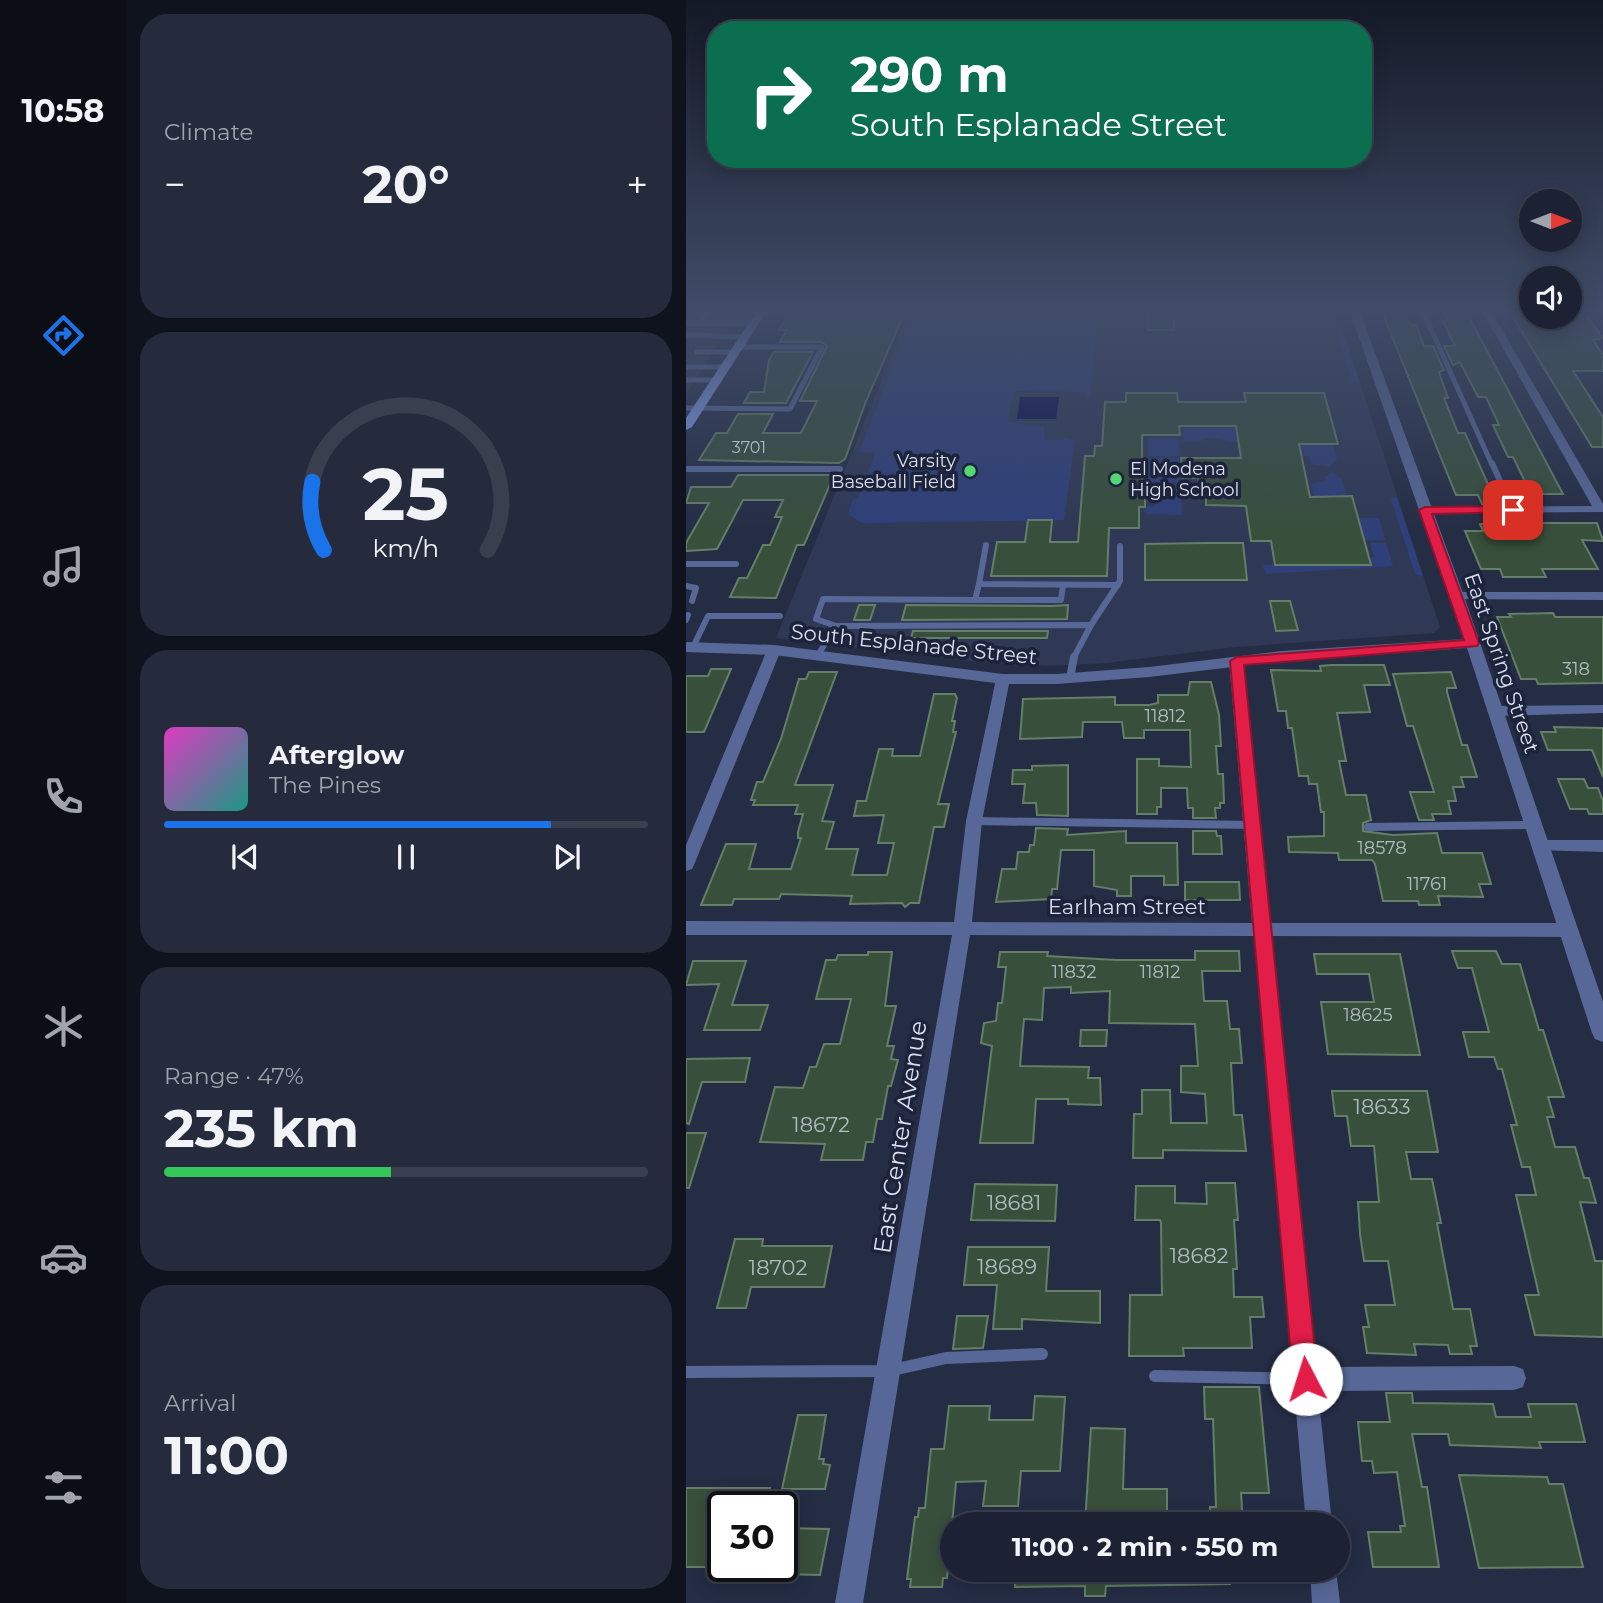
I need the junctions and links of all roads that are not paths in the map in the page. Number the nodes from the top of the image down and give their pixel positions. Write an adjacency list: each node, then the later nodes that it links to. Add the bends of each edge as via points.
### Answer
1 (714, 384): 7 (main road)
2 (803, 384): 7 (lane, via 790,409)
3 (1380, 384): 12 (street, East Spring Street)
4 (1456, 384): 13 (lane)
5 (1528, 384): 11 (street)
6 (686, 408): 7 (lane)
7 (698, 408): 8 (main road)
8 (686, 427)
9 (686, 470): 10 (lane)
10 (840, 470)
11 (1601, 509): 13 (street)
12 (1425, 510): 13 (street); 22 (street, East Spring Street)
13 (1513, 510)
14 (986, 545): 18 (lane)
15 (1120, 545): 20 (lane)
16 (686, 564): 17 (lane)
17 (736, 564)
18 (979, 584): 19 (lane); 24 (lane)
19 (1063, 585): 20 (lane); 24 (lane, via 1061,600)
20 (1118, 585): 27 (lane)
21 (686, 586): 25 (lane, via 696,588)
22 (1457, 596): 23 (street); 29 (street, East Spring Street)
23 (1603, 596)
24 (975, 600): 28 (lane, via 823,599 816,619)
25 (692, 601)
26 (780, 616): 30 (lane, via 708,616)
27 (1091, 625): 28 (lane); 34 (lane, via 1070,663)
28 (836, 626): 32 (lane)
29 (1472, 643): 33 (street, South Esplanade Street); 37 (street, East Spring Street)
30 (689, 647): 31 (street, South Esplanade Street)
31 (774, 650): 32 (street, South Esplanade Street); 44 (street)
32 (818, 655): 35 (street, South Esplanade Street)
33 (1237, 661): 34 (street, South Esplanade Street); 39 (street)
34 (1070, 678): 35 (street, South Esplanade Street)
35 (1003, 679): 38 (street, East Center Avenue)
36 (1603, 709): 37 (street)
37 (1493, 710): 40 (street, East Spring Street)
38 (974, 821): 39 (lane); 46 (street, East Center Avenue)
39 (1253, 825): 47 (street)
40 (1533, 825): 41 (lane); 42 (street, East Spring Street)
41 (1368, 827)
42 (1541, 846): 43 (street); 48 (street, East Spring Street)
43 (1603, 846)
44 (686, 865)
45 (686, 928): 46 (street, Earlham Street)
46 (962, 929): 47 (street, Earlham Street); 51 (street, East Center Avenue)
47 (1264, 929): 48 (street, Earlham Street); 55 (street)
48 (1567, 930): 49 (street, East Spring Street)
49 (1603, 1031)
50 (1042, 1354): 51 (lane, via 946,1358)
51 (888, 1371): 52 (lane); 58 (street, East Center Avenue)
52 (686, 1372)
53 (1155, 1376): 55 (lane)
54 (1514, 1378): 55 (street)
55 (1306, 1379): 56 (street)
56 (1318, 1512)
57 (1324, 1582): 59 (street)
58 (849, 1603)
59 (1326, 1603)

